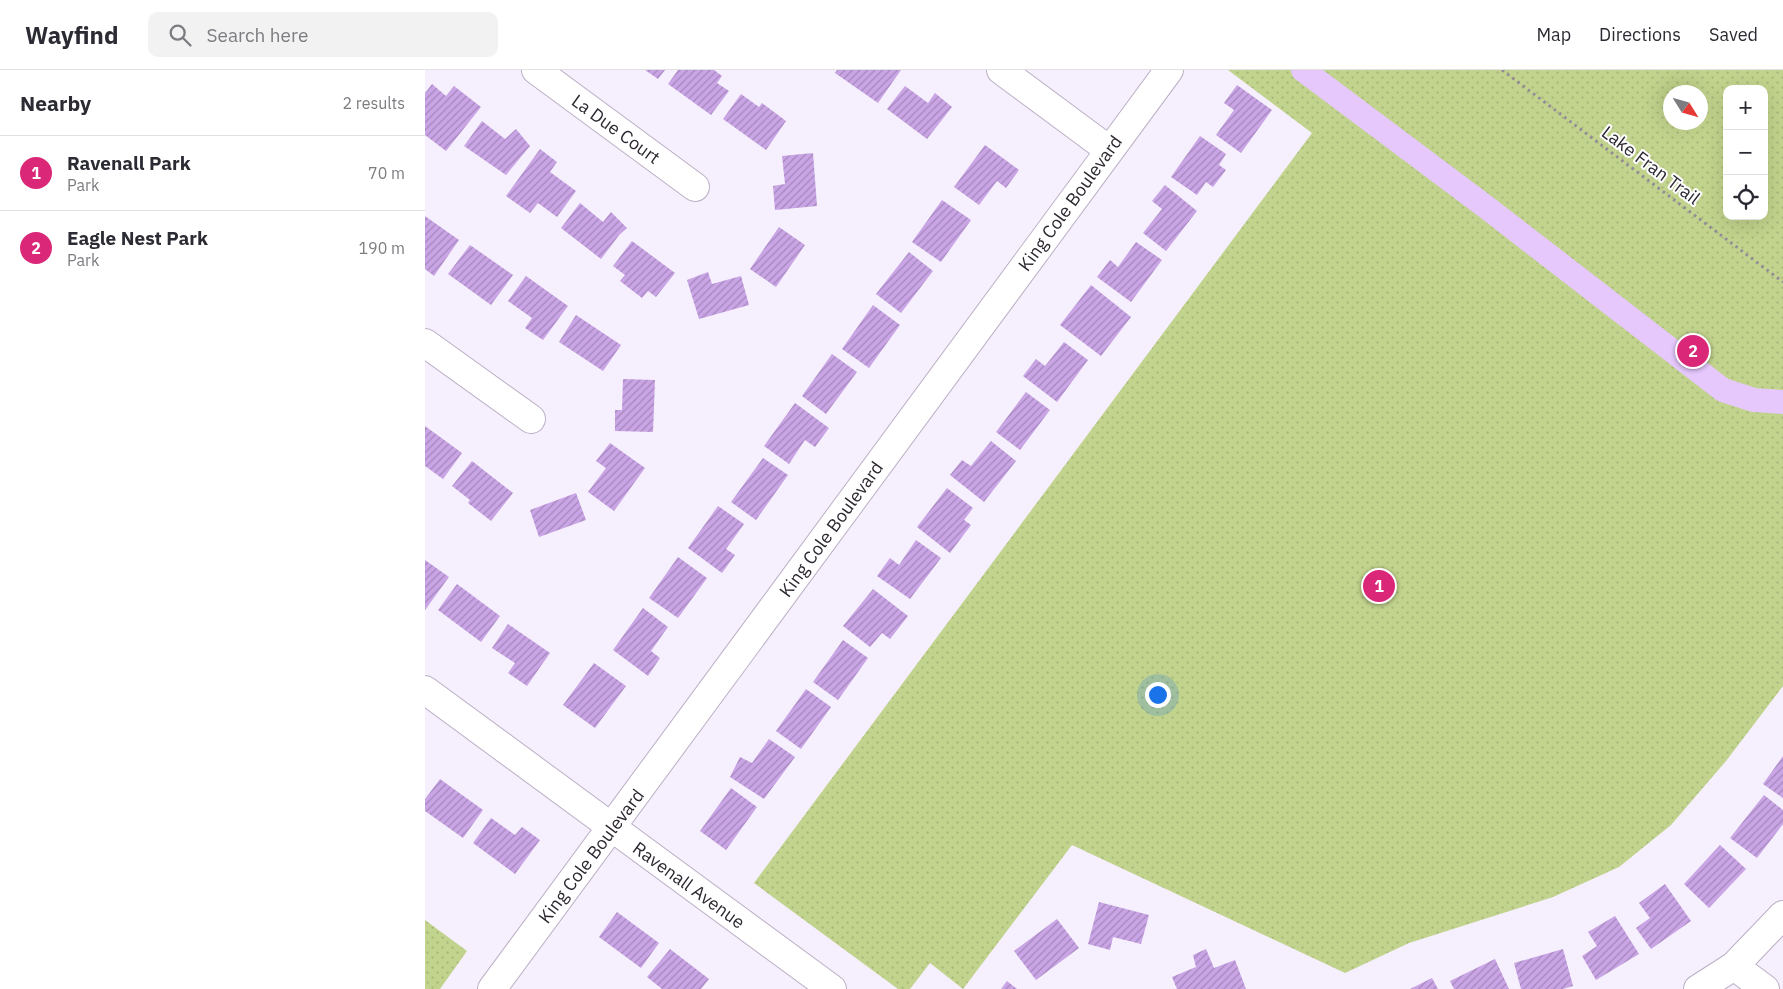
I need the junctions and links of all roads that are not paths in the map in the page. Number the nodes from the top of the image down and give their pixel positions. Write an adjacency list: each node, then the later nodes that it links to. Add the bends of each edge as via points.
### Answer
1 (536, 70): 5 (street, La Due Court)
2 (1001, 70): 4 (street)
3 (1169, 70): 4 (street, King Cole Boulevard)
4 (1109, 150): 9 (street, King Cole Boulevard)
5 (695, 187)
6 (425, 343): 7 (street)
7 (531, 419)
8 (425, 690): 9 (street, Ravenall Avenue)
9 (611, 828): 12 (street, King Cole Boulevard); 13 (street, Ravenall Avenue)
10 (1783, 915): 11 (street)
11 (1734, 966): 14 (street); 15 (street)
12 (492, 989)
13 (832, 989)
14 (1698, 989)
15 (1765, 989)

